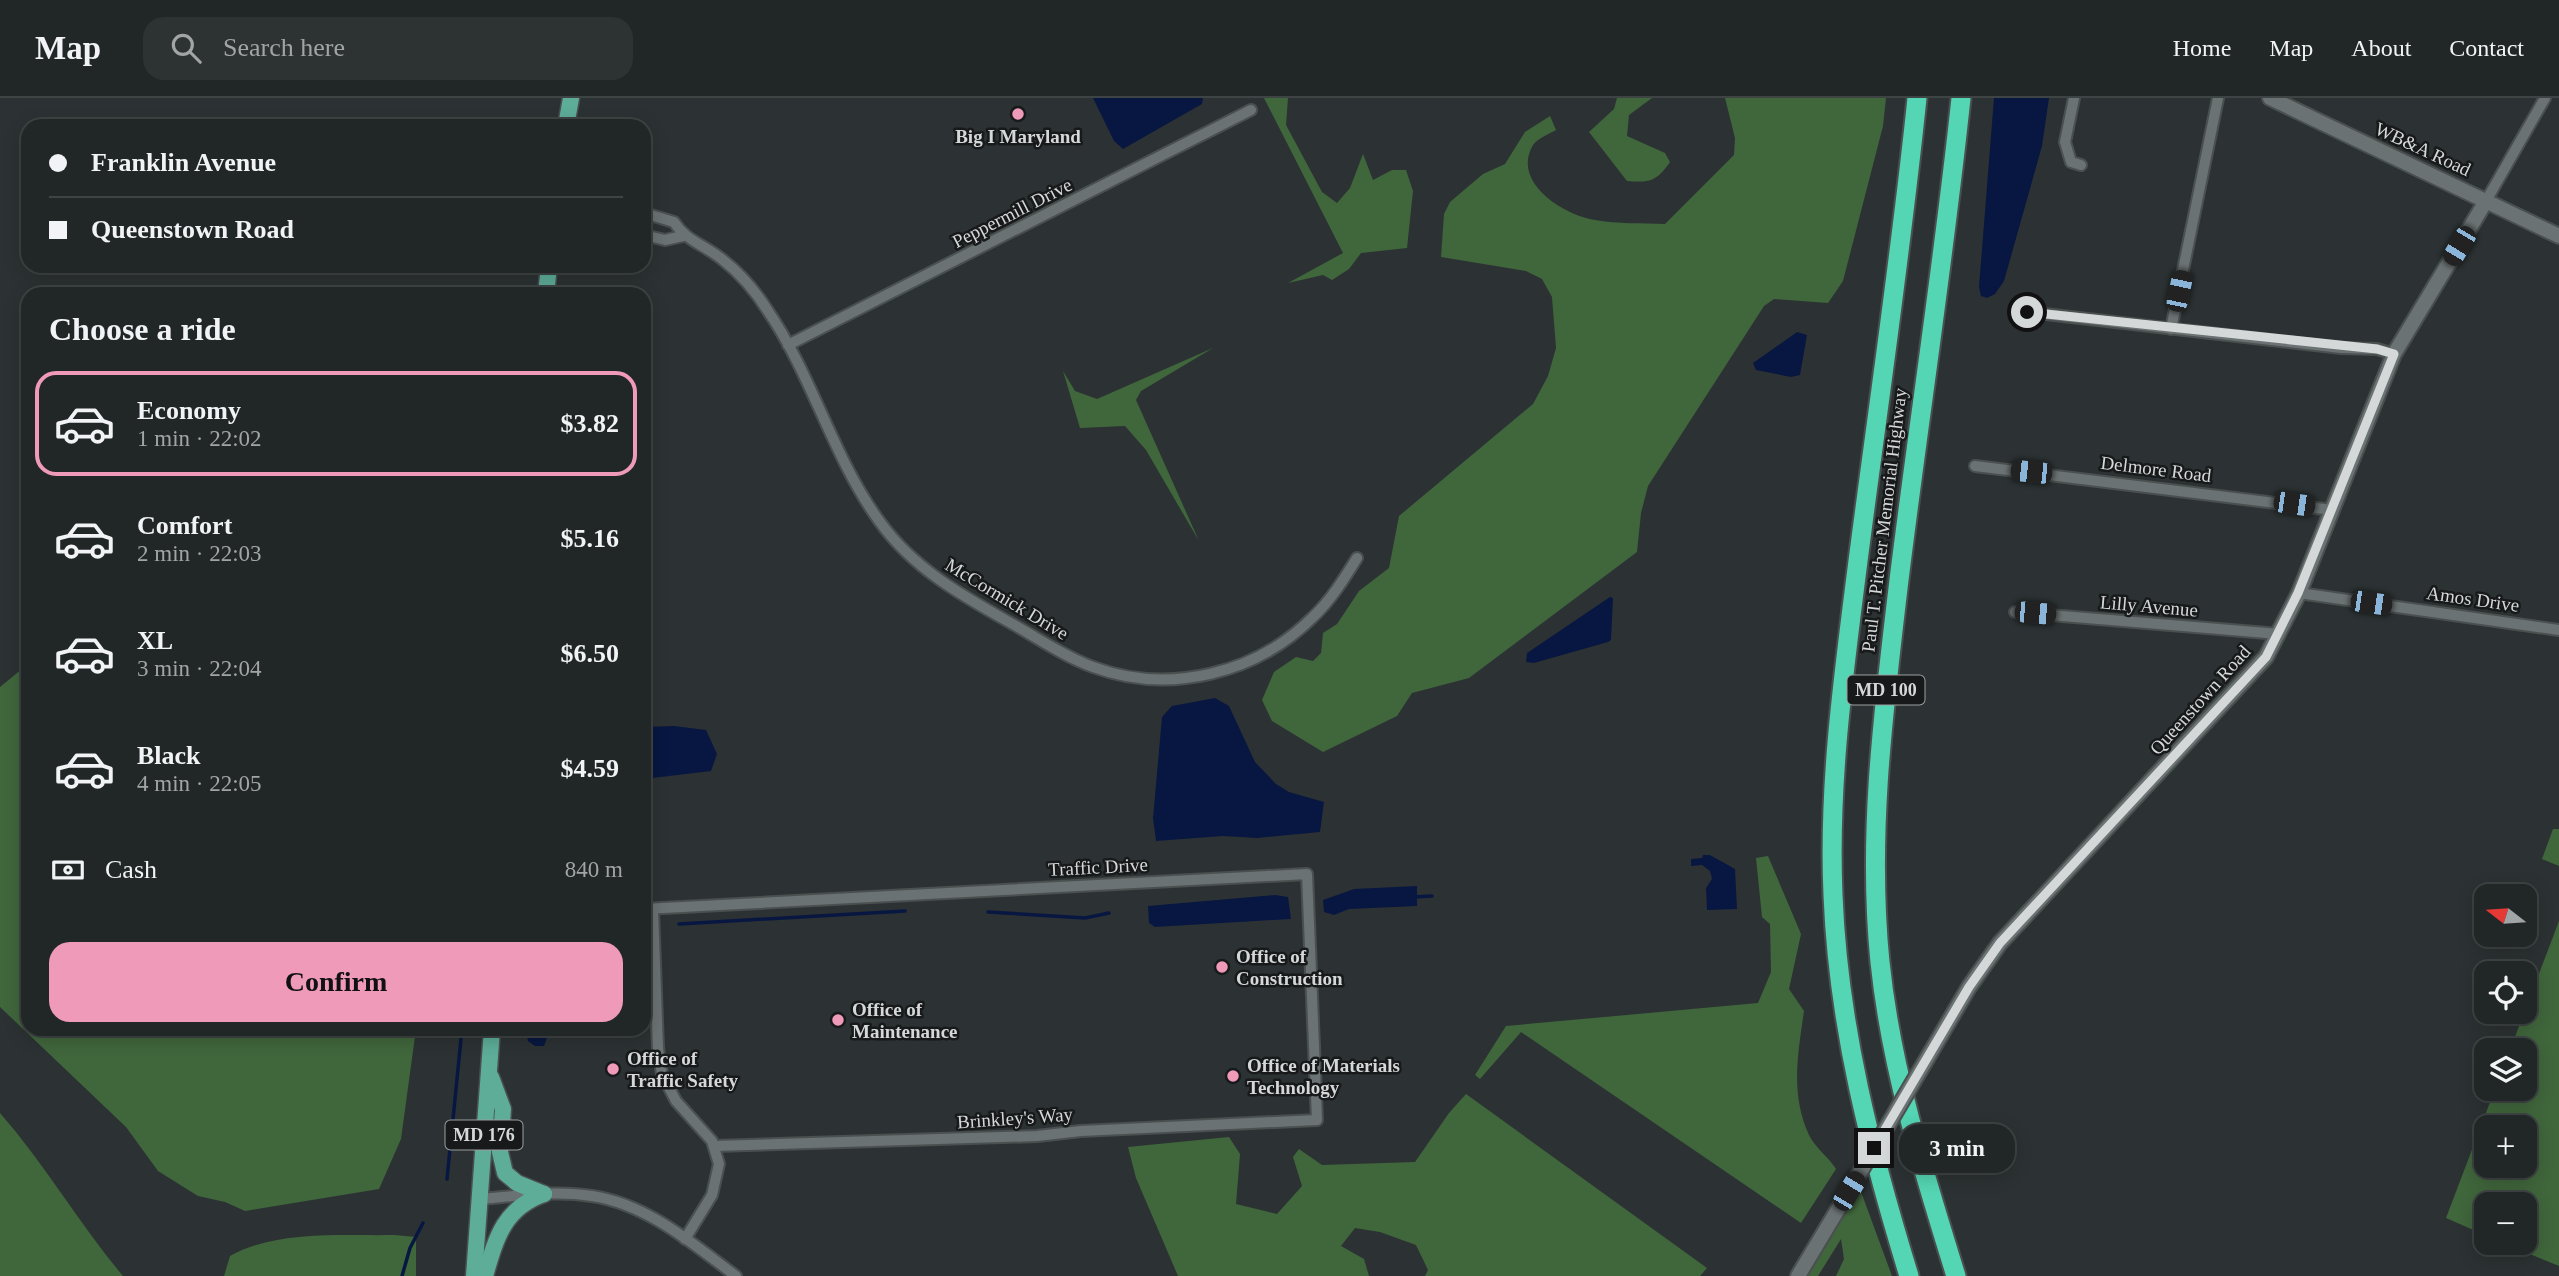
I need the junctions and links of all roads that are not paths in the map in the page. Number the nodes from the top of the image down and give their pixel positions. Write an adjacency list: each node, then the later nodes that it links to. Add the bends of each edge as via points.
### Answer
1 (571, 98): 9 (main road)
2 (1917, 98): 40 (highway, Paul T. Pitcher Memorial Highway / MD 100, via 1842,684 1832,838 1846,1029 1878,1170)
3 (1961, 98): 41 (highway, Paul T. Pitcher Memorial Highway / MD 100, via 1886,688 1875,842 1880,963 1890,1033 1919,1158)
4 (2074, 98): 10 (street, via 2065,142 2071,162)
5 (2218, 98): 17 (street)
6 (2270, 98): 11 (street, WB&A Road)
7 (2545, 98): 11 (street, Queenstown Road)
8 (1251, 110): 18 (street, Peppermill Drive)
9 (567, 119)
10 (2081, 165)
11 (2486, 201): 14 (street, WB&A Road); 19 (street, Queenstown Road)
12 (651, 215): 13 (street, McCormick Drive, via 674,222)
13 (684, 236): 15 (street, via 665,240); 18 (street, McCormick Drive, via 713,252 742,278)
14 (2559, 236)
15 (651, 237)
16 (2027, 312): 17 (street)
17 (2171, 329): 19 (street)
18 (788, 345): 22 (street, McCormick Drive, via 853,478 891,536 957,593 1092,667 1156,680 1197,677 1235,667 1301,629)
19 (2394, 354): 21 (street, Queenstown Road)
20 (1975, 466): 21 (street, Delmore Road)
21 (2332, 510): 23 (street, Queenstown Road)
22 (1357, 558)
23 (2298, 593): 25 (street, Amos Drive); 26 (street, Queenstown Road)
24 (2015, 612): 26 (street, Lilly Avenue)
25 (2559, 630)
26 (2279, 634): 39 (street, Queenstown Road, bridge, via 2243,684 2000,943 1969,987)
27 (651, 909): 31 (street, Traffic Drive, via 1307,874)
28 (651, 951): 32 (street, via 662,1074 676,1101)
29 (492, 1036): 30 (main road, MD 176)
30 (489, 1072): 33 (main road, via 503,1110 500,1152 505,1173); 34 (main road, MD 176)
31 (1317, 1121): 32 (street, Brinkley's Way)
32 (715, 1146): 35 (street, via 719,1164 716,1185)
33 (544, 1194): 34 (street); 35 (street, via 589,1195 617,1202); 37 (main road, via 529,1199 506,1219)
34 (480, 1199): 36 (main road, MD 176)
35 (685, 1239): 38 (street)
36 (474, 1276)
37 (485, 1276)
38 (736, 1276)
39 (1798, 1276)
40 (1909, 1276)
41 (1956, 1276)

